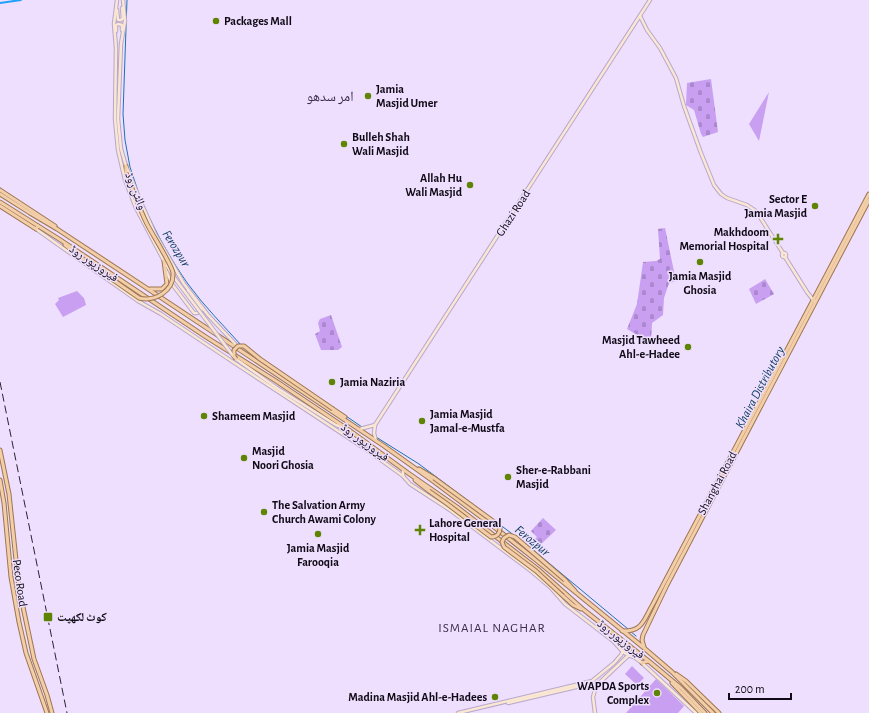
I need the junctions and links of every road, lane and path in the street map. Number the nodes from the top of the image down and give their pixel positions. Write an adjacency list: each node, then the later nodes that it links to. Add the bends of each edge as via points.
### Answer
1 (118, 0): 2 (main road, via 116,18 120,20); 6 (main road, والٹن روڈ, via 114,22)
2 (123, 0): 5 (main road, والٹن روڈ, via 125,21)
3 (649, 1): 4 (main road, Ghazi Road)
4 (640, 16): 20 (main road, via 676,78 692,130 714,185 724,196 756,211 783,253 782,256); 24 (main road, Ghazi Road)
5 (122, 39): 6 (main road, via 122,26 118,24); 7 (main road, والٹن روڈ, via 118,119 121,149)
6 (116, 41): 16 (main road, والٹن روڈ, via 115,119 118,150 125,180 136,208)
7 (126, 166): 15 (main road, bridge, via 126,173 147,225 172,269 172,281 164,293 150,299 139,298); 19 (main road, والٹن روڈ, via 155,234)
8 (0, 190): 13 (main road)
9 (0, 194): 13 (main road)
10 (868, 197): 20 (main road, Shanghai Road)
11 (0, 202): 14 (main road, فیروزپور روڈ)
12 (0, 206): 14 (main road)
13 (31, 212): 18 (main road, فیروزپور روڈ)
14 (37, 227): 15 (main road, فیروزپور روڈ); 32 (main road, via 138,301)
15 (59, 240): 26 (main road, فیروزپور روڈ)
16 (164, 261): 17 (main road); 22 (main road, والٹن روڈ, bridge)
17 (165, 268): 18 (main road, via 165,287); 19 (main road, via 173,285 194,313 198,313 201,309 187,292)
18 (148, 289): 21 (main road, فیروزپور روڈ)
19 (188, 289): 21 (main road, والٹن روڈ)
20 (814, 301): 40 (main road, Shanghai Road, via 643,621 634,630); 42 (main road, Shanghai Road, via 643,635)
21 (242, 351): 23 (main road, فیروزپور روڈ)
22 (236, 359): 23 (main road, bridge, via 234,350 238,346 244,346); 26 (main road, والٹن روڈ, via 277,388 336,425)
23 (353, 425): 25 (main road, فیروزپور روڈ)
24 (375, 425): 25 (main road); 27 (main road)
25 (360, 429): 27 (main road, فیروزپور روڈ)
26 (349, 430): 30 (main road, فیروزپور روڈ)
27 (376, 441): 29 (main road, فیروزپور روڈ)
28 (0, 450): 36 (main road, Peco Road)
29 (410, 465): 34 (main road, bridge, via 434,478 497,524 500,528 499,533 492,537); 38 (main road, فیروزپور روڈ, via 490,523)
30 (404, 470): 31 (main road, فیروزپور روڈ); 32 (main road)
31 (408, 473): 34 (main road); 39 (main road, فیروزپور روڈ, via 493,533)
32 (403, 476): 35 (main road)
33 (0, 480): 37 (main road, Peco Road)
34 (424, 488): 35 (main road)
35 (421, 491): 44 (main road, via 530,571 565,604)
36 (10, 502): 37 (main road); 50 (main road, Peco Road, via 19,588 34,659)
37 (4, 503): 51 (main road, Peco Road, via 11,577 19,622 26,653)
38 (578, 595): 39 (main road, bridge, via 572,586 515,537 509,535 504,538 504,547 573,605); 40 (main road, فیروزپور روڈ)
39 (584, 610): 41 (main road, فیروزپور روڈ)
40 (622, 631): 42 (main road, فیروزپور روڈ)
41 (623, 641): 43 (main road, فیروزپور روڈ); 44 (main road)
42 (644, 648): 48 (main road, فیروزپور روڈ)
43 (636, 651): 45 (main road); 46 (main road, فیروزپور روڈ)
44 (624, 652): 45 (main road); 55 (main road, via 592,681)
45 (628, 655): 47 (main road); 52 (main road)
46 (648, 661): 47 (main road); 49 (main road, فیروزپور روڈ)
47 (642, 663): 58 (main road)
48 (672, 672): 61 (main road, فیروزپور روڈ); 62 (main road, via 679,675)
49 (667, 677): 59 (main road); 60 (main road, فیروزپور روڈ)
50 (42, 682): 51 (main road); 54 (main road, Peco Road)
51 (37, 683): 53 (main road, Peco Road)
52 (596, 686): 56 (main road, via 589,684); 57 (main road, via 593,697)
53 (47, 713)
54 (52, 713)
55 (458, 713)
56 (466, 713)
57 (595, 713)
58 (696, 713)
59 (701, 713)
60 (705, 713)
61 (714, 713)
62 (719, 713)

